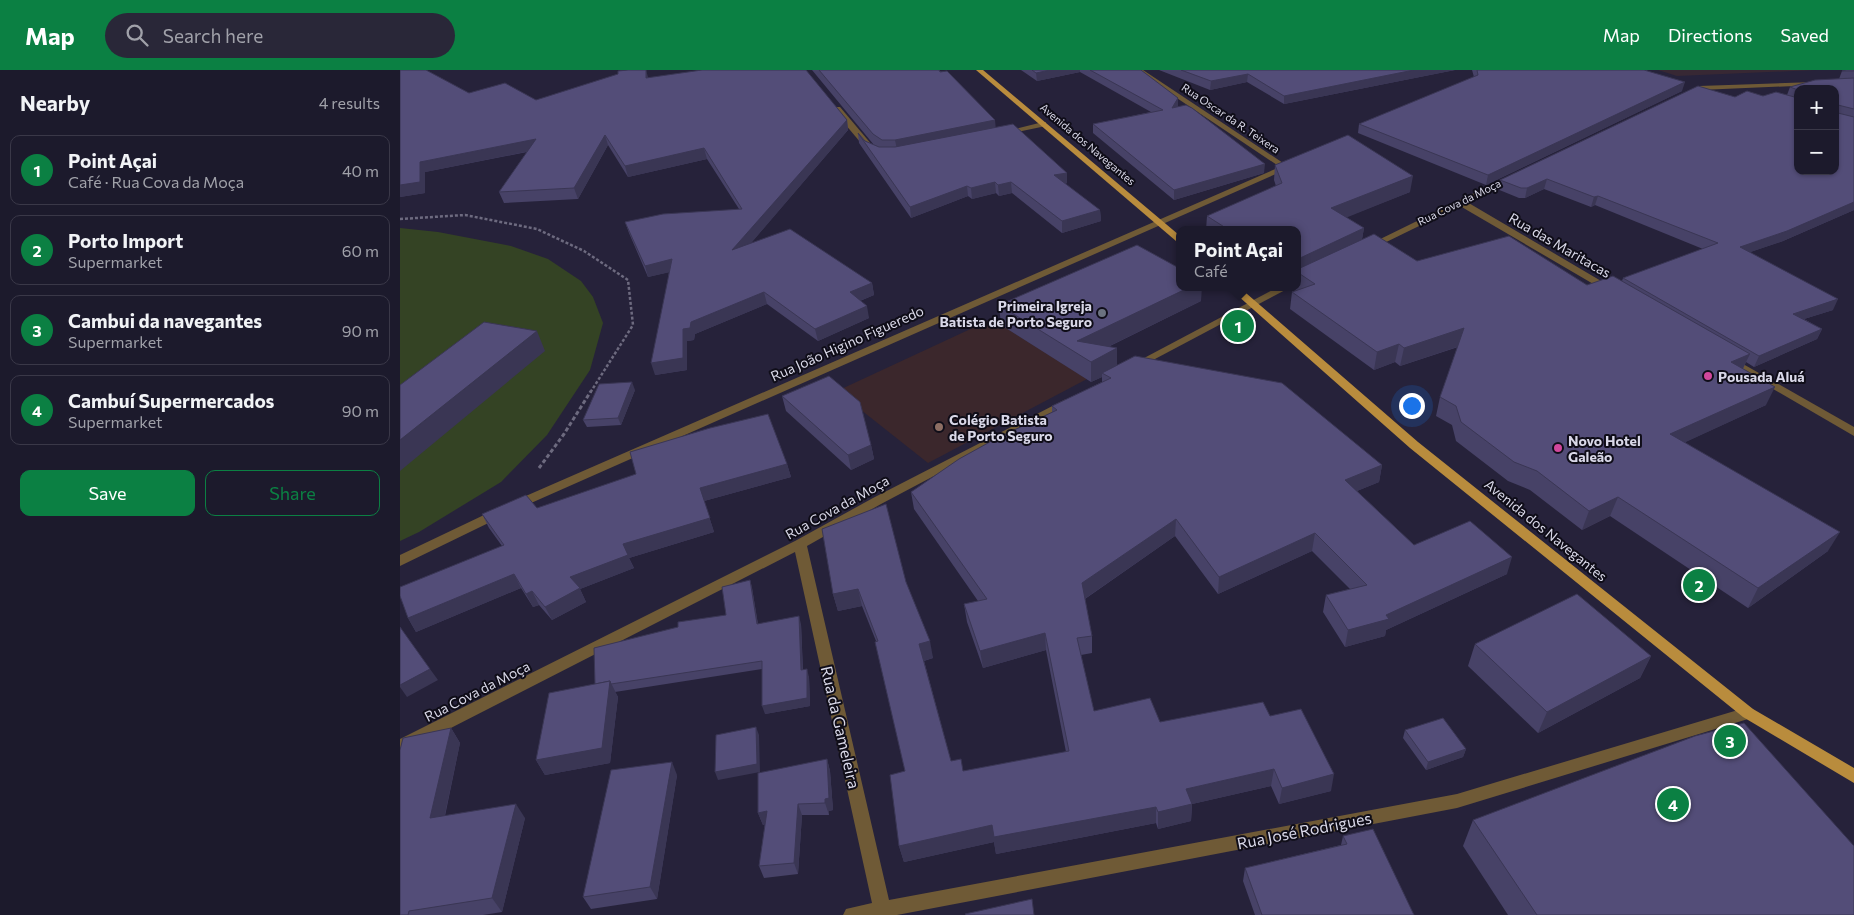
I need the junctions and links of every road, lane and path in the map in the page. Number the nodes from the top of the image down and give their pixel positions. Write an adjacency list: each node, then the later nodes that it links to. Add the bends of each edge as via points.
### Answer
1 (979, 70): 10 (main road, Avenida dos Navegantes)
2 (1138, 70): 14 (street, Rua Oscar da R. Teixera)
3 (1824, 84): 5 (street)
4 (1690, 86): 6 (street)
5 (1745, 87): 6 (street); 7 (street)
6 (1699, 88): 8 (street)
7 (1763, 93)
8 (1682, 96)
9 (834, 106): 12 (street, via 863,141)
10 (1043, 124): 11 (street); 18 (main road, Avenida dos Navegantes)
11 (997, 134)
12 (876, 151)
13 (1303, 161): 14 (street, Rua João Higino Figueredo)
14 (1286, 168): 18 (street, Rua João Higino Figueredo)
15 (1520, 173): 16 (street, Rua Cova da Moça)
16 (1460, 202): 20 (street, Rua Cova da Moça); 23 (street, Rua das Maritacas)
17 (400, 219): 29 (path, via 465,215 537,229 584,251 628,280 632,325 564,434)
18 (1161, 222): 19 (main road, Avenida dos Navegantes); 31 (street, Rua João Higino Figueredo, via 510,508)
19 (1176, 236)
20 (1357, 252)
21 (1237, 291): 24 (main road, Avenida dos Navegantes)
22 (1278, 291): 24 (street)
23 (1622, 297)
24 (1252, 304): 26 (street); 32 (main road, Avenida dos Navegantes, via 1414,445)
25 (1717, 352): 28 (street)
26 (1121, 373)
27 (1078, 396): 30 (street, Rua Cova da Moça)
28 (1854, 432)
29 (536, 471)
30 (800, 544): 33 (street, Rua Cova da Moça); 35 (street, Rua da Gameleira)
31 (400, 561)
32 (1748, 712): 34 (main road, Avenida dos Navegantes); 35 (street, Rua José Rodrigues, via 1457,801)
33 (400, 747)
34 (1854, 776)
35 (882, 909): 36 (street, Rua José Rodrigues)
36 (852, 915)

